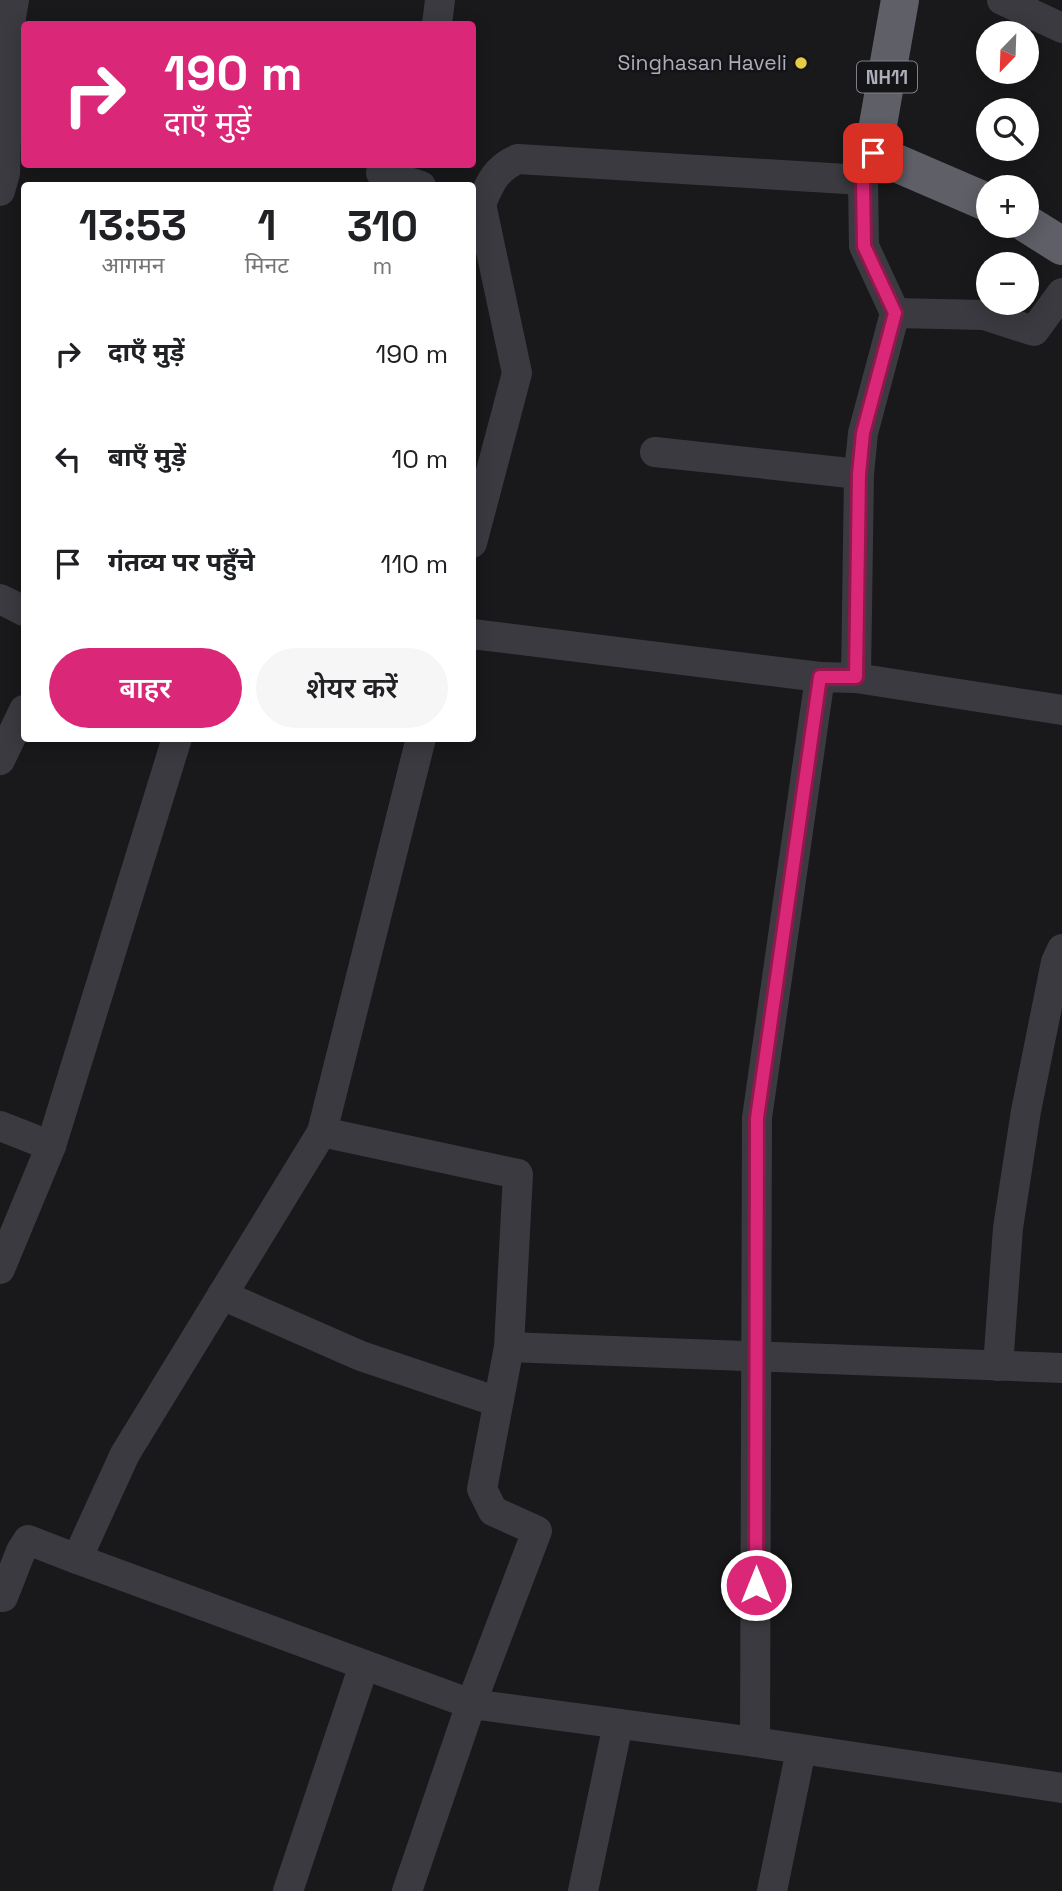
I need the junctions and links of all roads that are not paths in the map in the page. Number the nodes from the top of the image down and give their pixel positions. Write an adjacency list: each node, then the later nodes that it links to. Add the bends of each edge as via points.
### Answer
1 (14, 0): 10 (street, via 5,173)
2 (440, 0): 5 (street)
3 (900, 0): 7 (highway, NH11)
4 (1002, 0): 6 (street)
5 (437, 21)
6 (1062, 28)
7 (868, 167): 11 (highway); 12 (street, via 518,159 493,176); 16 (street, via 864,246)
8 (381, 174): 9 (street)
9 (408, 182)
10 (0, 191)
11 (976, 199)
12 (477, 202): 19 (street, via 516,373)
13 (1039, 232): 14 (highway)
14 (1062, 246)
15 (1062, 293): 16 (street, via 1034,331 984,315)
16 (895, 313): 18 (street, via 863,433)
17 (655, 452): 18 (street)
18 (859, 474): 24 (street)
19 (476, 528)
20 (0, 599): 21 (street)
21 (21, 610)
22 (476, 634): 23 (street)
23 (820, 677): 24 (street); 37 (street, via 757,1118)
24 (856, 677): 25 (street)
25 (1062, 710)
26 (21, 716): 29 (street)
27 (176, 742): 33 (street)
28 (420, 742): 32 (street)
29 (0, 760)
30 (1062, 949): 38 (street, via 1008,1227)
31 (0, 1126): 33 (street)
32 (322, 1132): 35 (street); 36 (street, via 518,1174)
33 (51, 1146): 34 (street)
34 (0, 1269)
35 (222, 1295): 40 (street, via 361,1356); 41 (street, via 125,1454)
36 (509, 1347): 37 (street); 40 (street)
37 (757, 1355): 38 (street); 46 (street)
38 (998, 1366): 39 (street)
39 (1062, 1368)
40 (498, 1402): 44 (street, via 482,1489 493,1511 537,1531)
41 (77, 1559): 42 (street, via 28,1540); 43 (street)
42 (1, 1599)
43 (364, 1665): 44 (street); 49 (street)
44 (471, 1704): 45 (street); 50 (street)
45 (618, 1724): 46 (street); 51 (street)
46 (755, 1742): 47 (street)
47 (801, 1749): 48 (street); 52 (street)
48 (1062, 1788)
49 (288, 1891)
50 (407, 1891)
51 (583, 1891)
52 (772, 1891)

